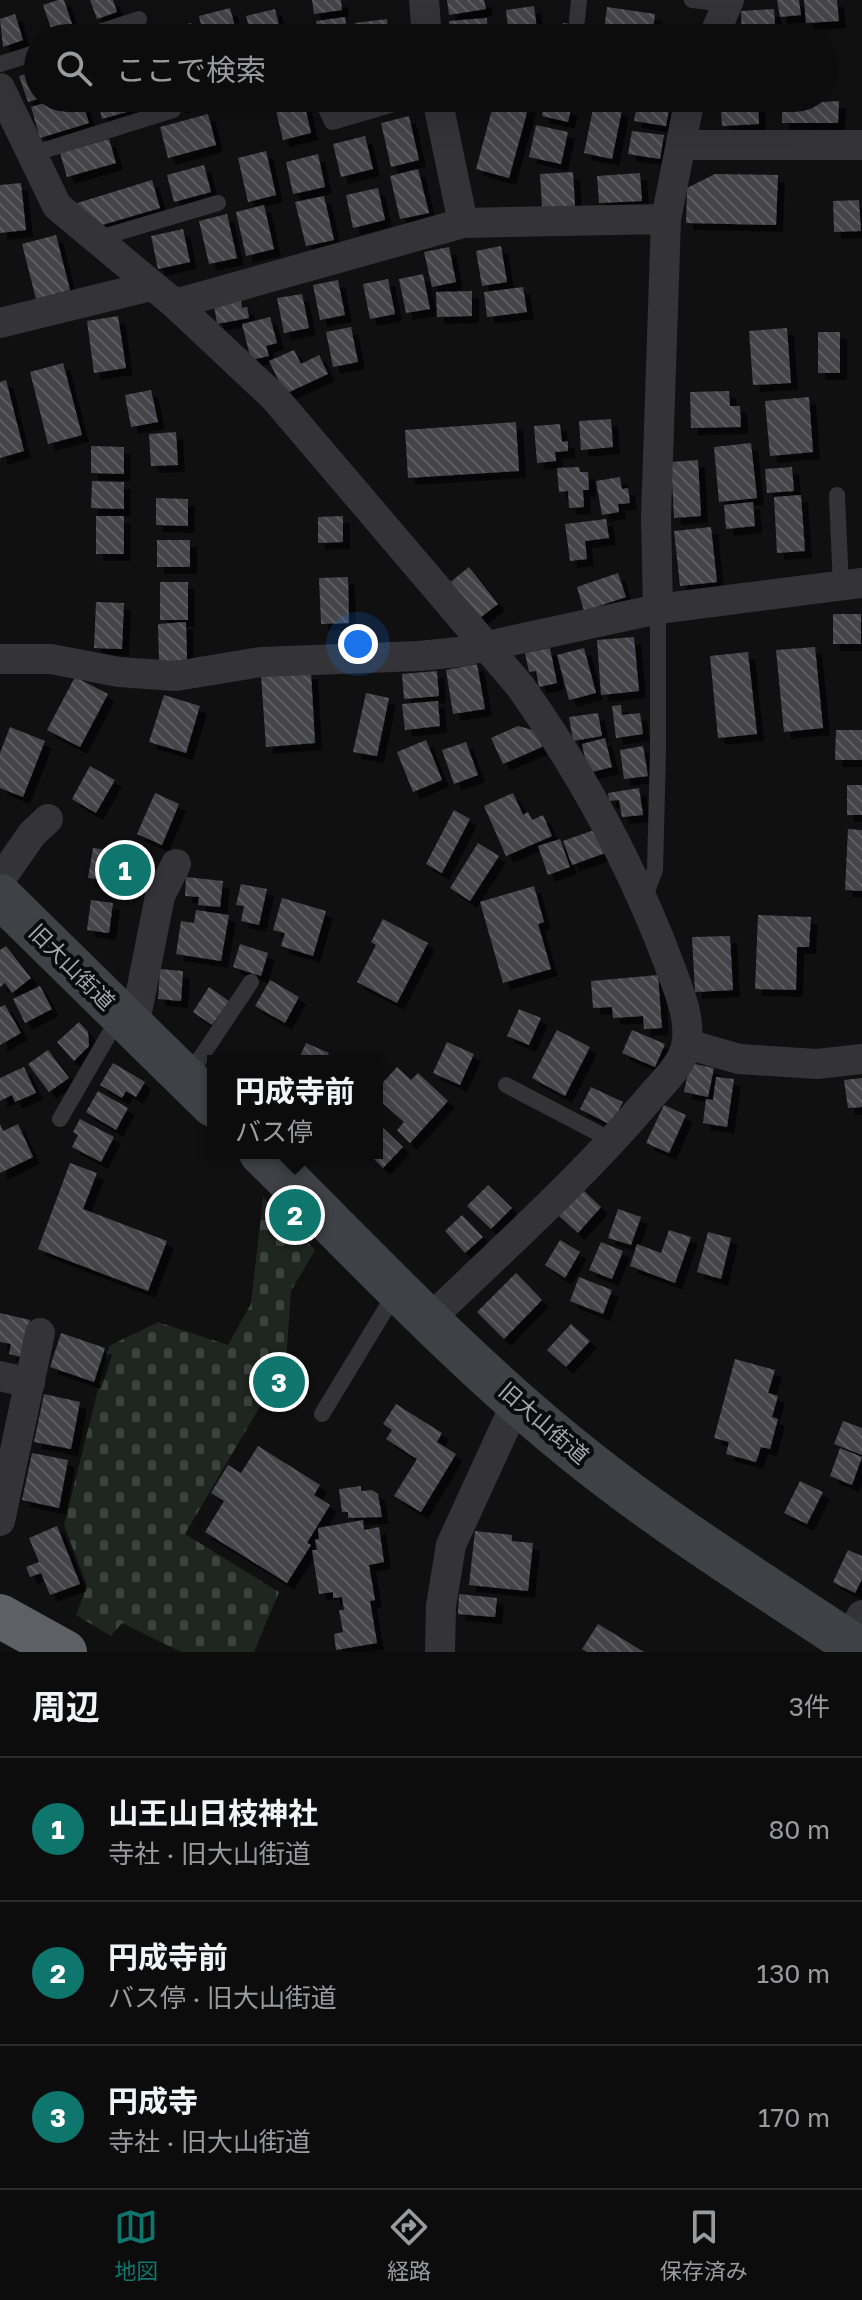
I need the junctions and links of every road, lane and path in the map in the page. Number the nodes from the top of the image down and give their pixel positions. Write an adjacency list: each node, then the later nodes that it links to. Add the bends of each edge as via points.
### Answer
1 (424, 0): 8 (street)
2 (579, 0): 6 (lane)
3 (692, 0): 4 (lane)
4 (728, 2): 9 (street)
5 (139, 19): 7 (lane)
6 (577, 20)
7 (123, 24)
8 (426, 24)
9 (719, 24)
10 (24, 56): 11 (lane)
11 (0, 64)
12 (0, 88): 18 (street)
13 (163, 112): 18 (lane)
14 (327, 112): 15 (lane, via 332,122)
15 (366, 112)
16 (440, 112): 23 (street)
17 (687, 112): 19 (street)
18 (18, 140): 24 (street, via 57,206)
19 (681, 145): 20 (street); 22 (street)
20 (862, 145)
21 (218, 203): 24 (lane)
22 (666, 219): 23 (street); 29 (street)
23 (463, 223): 25 (street)
24 (96, 239): 25 (street)
25 (163, 295): 26 (street); 30 (street, via 274,397)
26 (0, 323)
27 (837, 495): 28 (lane)
28 (852, 585): 29 (street)
29 (658, 609): 30 (street); 35 (lane, via 655,870)
30 (486, 646): 31 (street, via 419,656 261,662 176,676 51,659); 35 (street, via 551,730)
31 (0, 659)
32 (48, 819): 34 (street)
33 (176, 864): 38 (street, via 160,896)
34 (0, 880)
35 (644, 899): 39 (street, via 678,990)
36 (12, 914): 38 (street, 旧大山街道)
37 (251, 982): 40 (lane)
38 (127, 1020): 43 (street, 旧大山街道); 44 (lane)
39 (687, 1044): 41 (street, via 739,1059 817,1064); 45 (street, via 677,1065)
40 (217, 1055)
41 (862, 1059)
42 (506, 1085): 45 (lane)
43 (200, 1092)
44 (60, 1119)
45 (613, 1141): 48 (street)
46 (267, 1159): 47 (street, 旧大山街道)
47 (398, 1289): 48 (street, 旧大山街道); 53 (lane)
48 (429, 1320): 52 (street, 旧大山街道)
49 (40, 1333): 51 (street)
50 (0, 1376): 51 (street)
51 (30, 1383): 54 (street)
52 (517, 1401): 56 (street, 旧大山街道, via 634,1496); 58 (street, via 451,1545)
53 (322, 1414)
54 (0, 1521)
55 (0, 1616): 57 (highway)
56 (857, 1635)
57 (65, 1652)
58 (440, 1652)

